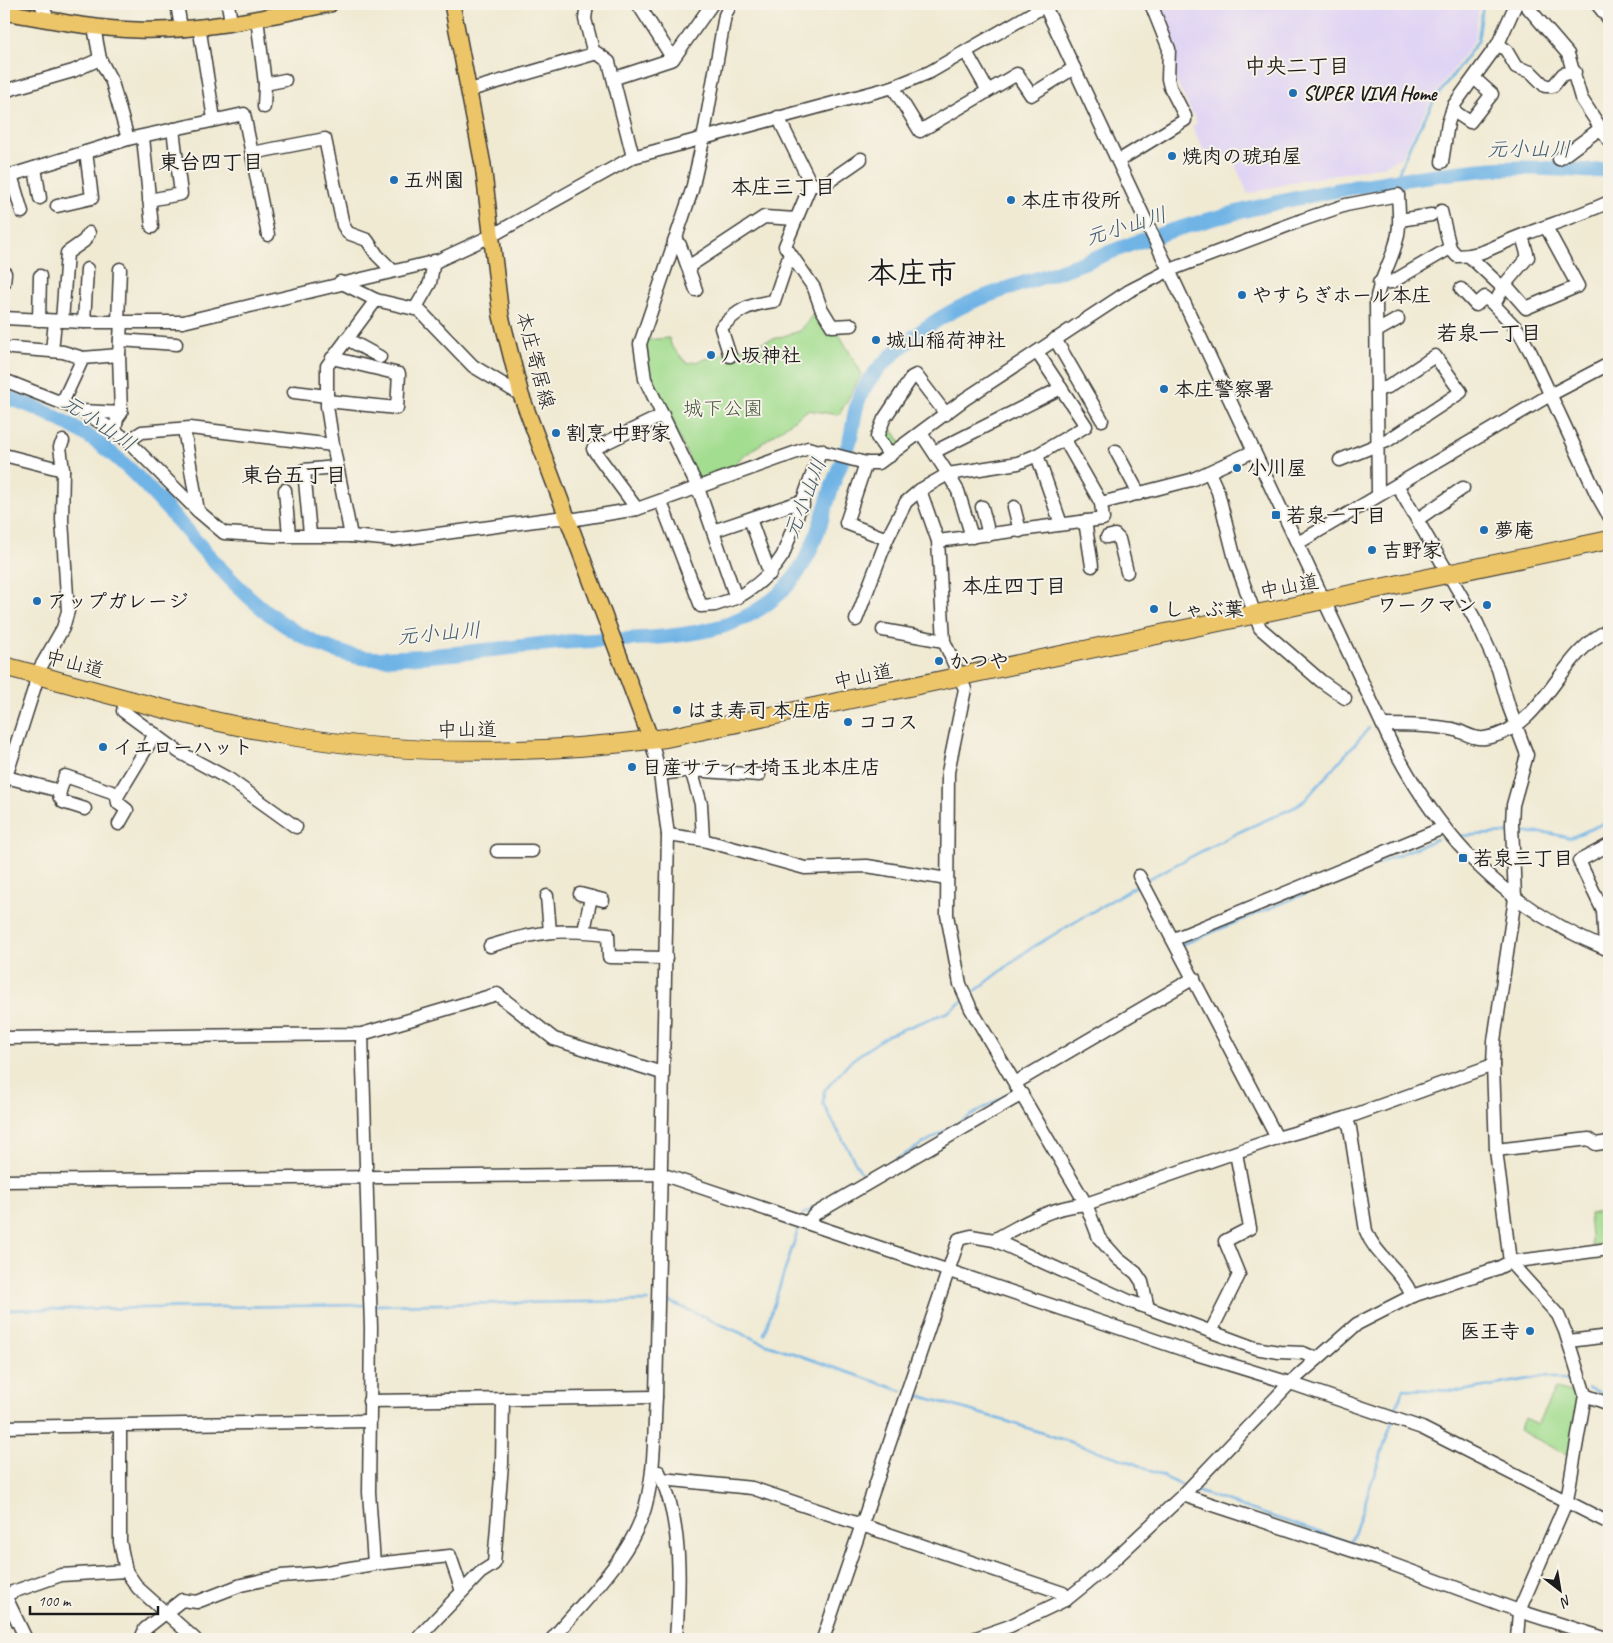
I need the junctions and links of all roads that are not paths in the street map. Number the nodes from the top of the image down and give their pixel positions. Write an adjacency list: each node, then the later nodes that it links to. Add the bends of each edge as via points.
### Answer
1 (41, 4): 18 (street)
2 (177, 4): 22 (street)
3 (228, 4): 19 (street)
4 (330, 4): 16 (main road)
5 (452, 4): 35 (main road, 本庄寄居線)
6 (587, 4): 25 (street, via 585,19)
7 (638, 4): 26 (street)
8 (712, 4): 26 (street)
9 (732, 4): 45 (street, via 725,16)
10 (1046, 4): 24 (street); 28 (street)
11 (1151, 4): 53 (street, via 1169,49 1168,79 1185,120)
12 (1516, 4): 23 (street)
13 (1525, 4): 29 (street, via 1568,54)
14 (1597, 4): 17 (street)
15 (4, 12): 18 (main road)
16 (257, 18): 19 (main road); 33 (street)
17 (1609, 19)
18 (49, 20): 21 (main road)
19 (231, 22): 20 (main road)
20 (200, 26): 22 (main road); 41 (street)
21 (94, 27): 22 (main road, via 136,30); 27 (street)
22 (181, 28)
23 (1498, 44): 29 (street, via 1506,50 1516,67 1531,72 1545,86 1553,86 1563,74); 31 (street)
24 (966, 52): 34 (street); 37 (street)
25 (594, 54): 30 (street, via 609,62); 35 (street)
26 (673, 58): 30 (street)
27 (100, 59): 36 (street, via 73,71); 46 (street, via 112,82)
28 (1074, 68): 37 (street, via 1031,95 1017,74); 53 (street)
29 (1575, 72): 42 (street, via 1581,98)
30 (615, 78): 50 (street)
31 (1474, 78): 39 (street); 39 (street, via 1492,94 1470,122)
32 (285, 80): 33 (street)
33 (265, 84): 38 (street)
34 (893, 87): 37 (street, via 920,131); 40 (street)
35 (470, 90): 69 (main road, 本庄寄居線)
36 (4, 91)
37 (988, 91)
38 (264, 108)
39 (1452, 110): 54 (street)
40 (778, 117): 45 (street); 57 (street)
41 (214, 119): 43 (street); 49 (street, via 244,114)
42 (1601, 128): 47 (street); 52 (street)
43 (173, 129): 44 (street); 59 (street, via 182,194)
44 (143, 137): 46 (street); 59 (street)
45 (704, 137): 50 (street); 71 (street, via 692,190)
46 (128, 139): 48 (street)
47 (1609, 141)
48 (86, 152): 55 (street); 61 (street, via 92,198)
49 (252, 153): 68 (street); 79 (street, via 325,138 343,225 348,233 367,240)
50 (633, 157): 69 (street)
51 (861, 159): 57 (street, via 822,186)
52 (1559, 159)
53 (1118, 161): 80 (street)
54 (1442, 162)
55 (35, 168): 56 (street); 58 (street)
56 (8, 174): 62 (street)
57 (811, 184): 63 (street)
58 (40, 198)
59 (149, 200): 65 (street)
60 (1609, 202): 66 (street)
61 (57, 206)
62 (22, 212)
63 (796, 219): 73 (street, via 785,246); 76 (street, via 764,217)
64 (1400, 220): 72 (street, via 1436,213); 80 (street, via 1398,195 1346,205); 83 (street, via 1395,247)
65 (152, 227)
66 (1546, 227): 70 (street); 84 (street, via 1578,286 1526,308)
67 (89, 234): 93 (street, via 67,253)
68 (268, 235)
69 (493, 235): 75 (street); 115 (main road, 本庄寄居線, via 501,316)
70 (1522, 236): 74 (street); 84 (street, via 1528,257)
71 (674, 241): 76 (street, via 680,245); 122 (street, via 640,344 645,379)
72 (1450, 248): 74 (street, via 1457,256); 83 (street, via 1392,282)
73 (790, 254): 96 (street, via 814,288 832,326); 106 (street, via 774,301 752,304 734,315 722,328)
74 (1469, 256): 84 (street)
75 (434, 261): 79 (street); 89 (street, via 430,283)
76 (688, 267): 86 (street)
77 (87, 269): 94 (street)
78 (120, 269): 95 (street)
79 (392, 270): 82 (street)
80 (1170, 270): 100 (street, via 1113,300); 134 (street)
81 (40, 276): 92 (street)
82 (340, 282): 87 (street); 95 (street, via 183,322)
83 (1380, 283): 97 (street, via 1376,302)
84 (1504, 286): 88 (street)
85 (1461, 289): 88 (street, via 1476,305 1485,297)
86 (696, 290)
87 (376, 300): 89 (street); 98 (street)
88 (1494, 305): 116 (street, via 1518,330)
89 (416, 309): 115 (street, via 473,366)
90 (4, 318): 92 (street)
91 (1398, 319): 97 (street)
92 (39, 320): 93 (street)
93 (59, 321): 94 (street); 103 (street)
94 (84, 322): 95 (street)
95 (120, 322): 99 (street)
96 (852, 325)
97 (1377, 331): 113 (street)
98 (348, 339): 108 (street); 109 (street)
99 (120, 340): 101 (street); 105 (street)
100 (1055, 340): 104 (street); 123 (street)
101 (176, 344)
102 (12, 348): 103 (street)
103 (52, 351): 107 (street)
104 (1037, 352): 112 (street); 121 (street)
105 (119, 355): 107 (street); 120 (street)
106 (730, 356)
107 (83, 358): 118 (street)
108 (332, 358): 117 (street, via 327,366); 117 (street, via 399,374 396,408)
109 (380, 358)
110 (1609, 364): 116 (street)
111 (4, 380): 118 (street)
112 (1061, 388): 127 (street, via 1086,426); 135 (street)
113 (1377, 390): 131 (street); 131 (street, via 1388,387 1436,356 1460,392)
114 (294, 392): 117 (street)
115 (522, 395): 160 (main road, 本庄寄居線)
116 (1550, 395): 145 (street); 159 (street)
117 (327, 399): 130 (street)
118 (62, 403): 119 (street)
119 (82, 411): 120 (street); 125 (street)
120 (121, 413): 125 (street, via 116,419)
121 (946, 414): 126 (street); 138 (street, via 916,375 912,377 884,419 877,437)
122 (664, 415): 146 (street); 158 (street, via 593,449)
123 (1102, 420)
124 (184, 429): 129 (street, via 142,432); 130 (street); 157 (street)
125 (115, 431): 129 (street)
126 (921, 433): 135 (street); 138 (street)
127 (1065, 440): 137 (street); 153 (street)
128 (63, 441): 142 (street, via 60,447)
129 (128, 441): 157 (street)
130 (333, 444): 141 (street)
131 (1378, 445): 139 (street); 151 (street)
132 (825, 451): 140 (street); 146 (street, via 808,448); 154 (street)
133 (1116, 451): 150 (street)
134 (1254, 451): 143 (street); 176 (street)
135 (934, 452): 144 (street)
136 (4, 454): 142 (street)
137 (1037, 454): 144 (street, via 1018,463); 165 (street)
138 (890, 456): 140 (street, via 879,462)
139 (1340, 460)
140 (862, 462): 173 (street, via 846,523)
141 (336, 467): 168 (street, via 304,470); 171 (street)
142 (63, 470): 189 (street, via 62,520 68,611 63,628)
143 (1209, 472): 150 (street, via 1192,480); 183 (street, via 1218,492 1236,563)
144 (948, 474): 149 (street); 172 (street, via 958,490)
145 (1397, 485): 151 (street); 163 (street)
146 (698, 488): 152 (street); 166 (street)
147 (1463, 488): 163 (street)
148 (285, 490): 169 (street)
149 (920, 490): 173 (street, via 906,502); 175 (street)
150 (1139, 494): 153 (street)
151 (1378, 495): 176 (street)
152 (661, 502): 158 (street); 181 (street, via 701,606)
153 (1101, 503): 162 (street)
154 (803, 505): 161 (street, via 796,503); 179 (street, via 784,555)
155 (982, 507): 170 (street)
156 (1014, 507): 167 (street)
157 (198, 510): 169 (street, via 224,533)
158 (637, 510): 160 (street)
159 (1609, 516)
160 (567, 519): 171 (street, via 394,540); 196 (main road, 本庄寄居線)
161 (750, 519): 166 (street); 179 (street)
162 (1103, 519): 164 (street); 178 (street, via 1108,543 1115,535 1119,539)
163 (1418, 519): 180 (street)
164 (1085, 521): 165 (street); 177 (street)
165 (1061, 524): 167 (street)
166 (713, 531): 181 (street)
167 (1020, 532): 170 (street)
168 (310, 534): 169 (street); 171 (street)
169 (289, 535)
170 (989, 535): 172 (street)
171 (351, 536)
172 (972, 537): 175 (street)
173 (887, 539): 184 (street)
174 (1609, 540): 180 (highway, 中山道)
175 (938, 541): 187 (street)
176 (1298, 543): 182 (street)
177 (1092, 566)
178 (1127, 572)
179 (770, 574): 181 (street)
180 (1450, 575): 182 (highway, 中山道); 194 (street, via 1477,622 1498,669)
181 (736, 598)
182 (1325, 601): 183 (highway, 中山道); 193 (street)
183 (1256, 615): 190 (highway, 中山道); 192 (street, via 1263,632 1320,681)
184 (856, 620)
185 (883, 630): 187 (street)
186 (1609, 630): 194 (street, via 1586,645 1539,704)
187 (944, 640): 190 (street)
188 (4, 666): 189 (highway, 中山道)
189 (36, 674): 191 (highway, 中山道); 200 (street)
190 (960, 678): 196 (highway, 中山道); 213 (street, via 964,689 948,772)
191 (126, 698): 195 (street, via 123,711); 196 (highway, 中山道, via 253,729 381,747 481,752)
192 (1346, 698)
193 (1383, 725): 194 (street, via 1454,730 1482,739); 206 (street, via 1411,782)
194 (1515, 725): 216 (street, via 1527,755 1513,805)
195 (154, 734): 202 (street); 205 (street, via 179,752 230,779)
196 (652, 740): 198 (street)
197 (691, 770): 198 (street); 199 (street); 208 (street, via 701,804)
198 (660, 774): 207 (street)
199 (759, 775)
200 (5, 780): 201 (street)
201 (60, 791): 202 (street, via 65,776); 203 (street, via 63,802)
202 (118, 794): 204 (street, via 118,803 127,810)
203 (85, 809)
204 (119, 824)
205 (296, 827)
206 (1443, 828): 216 (street, via 1469,857); 219 (street)
207 (668, 835): 208 (street); 222 (street)
208 (703, 840): 213 (street, via 805,868 867,866)
209 (1609, 845): 221 (street, via 1579,861 1603,910)
210 (497, 850): 211 (street)
211 (532, 851)
212 (1139, 876): 219 (street)
213 (947, 879): 228 (street, via 947,915 960,984 971,1010)
214 (546, 896): 218 (street)
215 (591, 897): 217 (street)
216 (1515, 898): 221 (street, via 1550,921); 226 (street)
217 (584, 931): 218 (street); 222 (street, via 608,934 609,957)
218 (550, 932): 220 (street)
219 (1174, 939): 223 (street)
220 (490, 946)
221 (1607, 949)
222 (666, 958): 227 (street)
223 (1194, 978): 228 (street); 231 (street)
224 (362, 1034): 225 (street); 227 (street, via 496,994 554,1039); 236 (street)
225 (4, 1038)
226 (1492, 1065): 230 (street); 233 (street)
227 (662, 1073): 235 (street)
228 (1014, 1083): 229 (street)
229 (1022, 1094): 238 (street); 239 (street, via 815,1214)
230 (1346, 1118): 231 (street); 244 (street, via 1366,1231 1371,1244 1394,1266)
231 (1277, 1138): 234 (street)
232 (1609, 1142): 233 (street, via 1596,1144 1589,1139)
233 (1496, 1150): 242 (street)
234 (1236, 1152): 238 (street); 246 (street, via 1250,1228 1225,1241 1239,1274)
235 (661, 1174): 236 (street); 239 (street); 252 (street)
236 (367, 1176): 237 (street); 254 (street, via 371,1328)
237 (4, 1181)
238 (1086, 1204): 240 (street, via 1042,1213); 245 (street, via 1099,1238 1142,1282)
239 (807, 1223): 243 (street)
240 (994, 1240): 243 (street, via 971,1236 959,1239); 245 (street, via 1064,1274)
241 (1609, 1249): 242 (street)
242 (1510, 1262): 244 (street); 248 (street, via 1558,1314)
243 (949, 1271): 250 (street); 264 (street)
244 (1412, 1296): 249 (street, via 1357,1324)
245 (1148, 1308): 246 (street)
246 (1211, 1331): 249 (street, via 1255,1348 1303,1353)
247 (1609, 1336): 248 (street)
248 (1569, 1341): 251 (street)
249 (1317, 1359): 250 (street)
250 (1290, 1383): 261 (street); 262 (street, via 1422,1428)
251 (1585, 1395): 255 (street); 262 (street)
252 (656, 1397): 253 (street); 259 (street)
253 (503, 1399): 254 (street); 267 (street, via 502,1464 494,1564)
254 (368, 1401): 256 (street)
255 (1609, 1404)
256 (368, 1421): 257 (street); 265 (street)
257 (120, 1426): 258 (street); 266 (street, via 120,1542)
258 (4, 1427)
259 (652, 1459): 260 (street); 276 (street, via 646,1505 637,1530)
260 (662, 1479): 264 (street, via 752,1488); 277 (street, via 677,1543 680,1585)
261 (1183, 1496): 269 (street, via 1103,1570); 270 (street, via 1378,1558)
262 (1567, 1500): 263 (street); 270 (street)
263 (1609, 1523)
264 (862, 1526): 269 (street, via 1063,1593); 278 (street)
265 (374, 1564): 267 (street, via 450,1556); 271 (street, via 281,1576 241,1585 197,1602 182,1600)
266 (126, 1571): 268 (street, via 61,1575); 271 (street, via 138,1588)
267 (462, 1591): 275 (street)
268 (4, 1595): 272 (street)
269 (1067, 1598): 279 (street, via 1010,1626)
270 (1520, 1610): 280 (street); 281 (street)
271 (165, 1613): 273 (street, via 145,1629); 274 (street)
272 (26, 1639)
273 (141, 1639)
274 (195, 1639)
275 (418, 1639)
276 (552, 1639)
277 (676, 1639)
278 (823, 1639)
279 (973, 1639)
280 (1517, 1639)
281 (1607, 1639)

